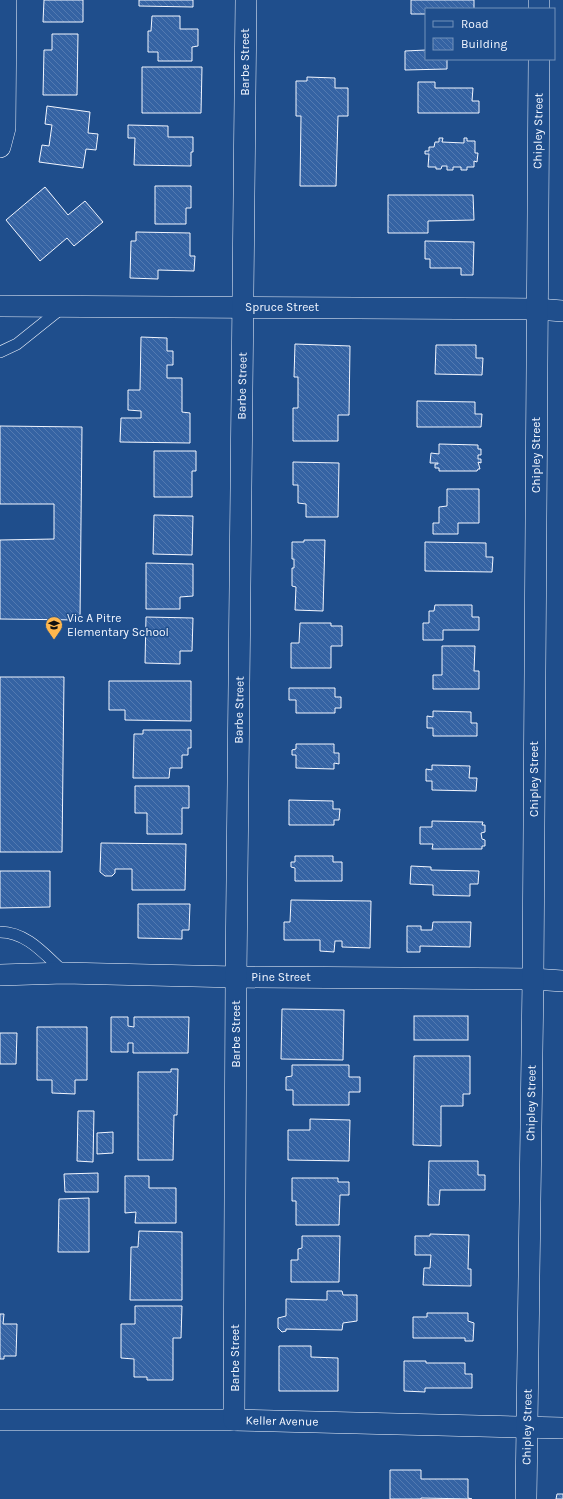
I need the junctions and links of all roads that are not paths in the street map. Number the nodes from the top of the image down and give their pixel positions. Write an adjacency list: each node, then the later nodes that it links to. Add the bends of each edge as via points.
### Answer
1 (6, 0): 4 (street, via 5,128)
2 (246, 0): 7 (street, Barbe Street)
3 (539, 60): 8 (street, Chipley Street)
4 (0, 147)
5 (0, 306): 6 (street, Spruce Street)
6 (64, 306): 7 (street, Spruce Street); 10 (lane, via 17,344)
7 (243, 307): 8 (street, Spruce Street); 14 (street, Barbe Street)
8 (537, 309): 9 (street, Spruce Street); 15 (street, Chipley Street)
9 (563, 311)
10 (0, 352)
11 (0, 932): 12 (lane, via 11,932 30,941)
12 (64, 973): 13 (street, Pine Street); 14 (street, Pine Street)
13 (0, 975)
14 (236, 977): 15 (street, Pine Street); 18 (street, Barbe Street)
15 (533, 979): 16 (street, Pine Street); 19 (street, Chipley Street)
16 (563, 981)
17 (0, 1420): 18 (street, Keller Avenue)
18 (234, 1420): 19 (street, Keller Avenue)
19 (527, 1426): 20 (street, Keller Avenue); 21 (street, Chipley Street)
20 (563, 1428)
21 (526, 1499)

